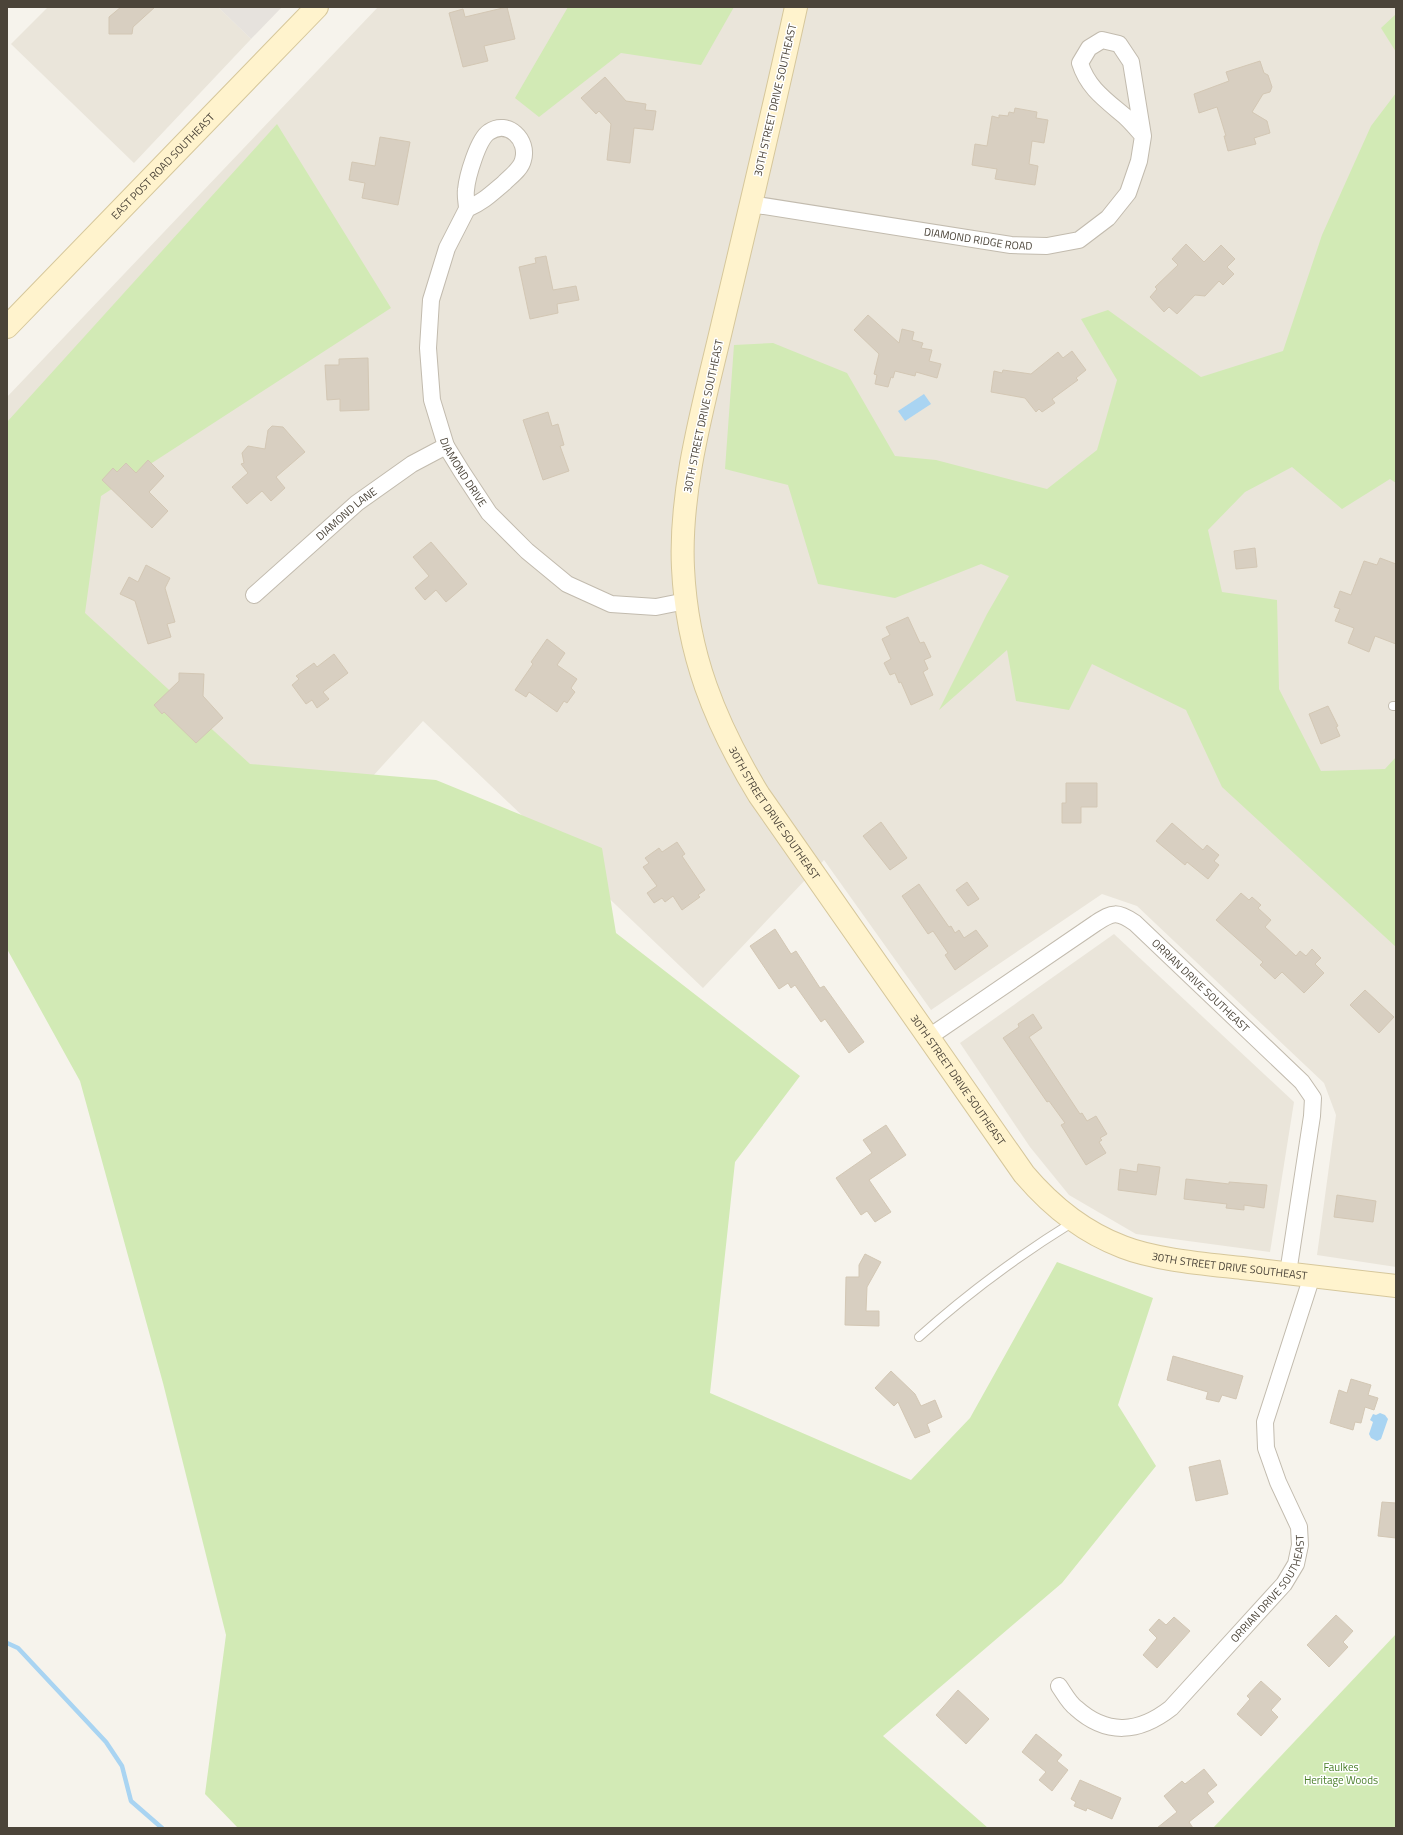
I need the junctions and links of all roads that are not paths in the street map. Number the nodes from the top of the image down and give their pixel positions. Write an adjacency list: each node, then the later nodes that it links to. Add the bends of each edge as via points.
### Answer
1 (318, 7): 6 (main road, EAST POST ROAD SOUTHEAST)
2 (796, 7): 4 (main road, 30TH STREET DRIVE SOUTHEAST)
3 (1143, 136): 3 (street, DIAMOND RIDGE ROAD, via 1131,62 1119,44 1102,40 1089,48 1080,63 1084,76 1102,98); 4 (street, DIAMOND RIDGE ROAD, via 1128,193 1108,218 1079,240 1047,246 1011,245)
4 (751, 204): 9 (main road, 30TH STREET DRIVE SOUTHEAST, via 691,464 683,535)
5 (467, 209): 5 (street, DIAMOND DRIVE, via 483,202 523,161 525,150 522,141 508,129 498,128 489,131 482,138 466,190); 7 (street, DIAMOND DRIVE, via 447,248 432,300 428,348 432,400)
6 (8, 326)
7 (446, 446): 8 (street, DIAMOND LANE, via 412,464 357,503); 9 (street, DIAMOND DRIVE, via 490,513 527,551 567,584 611,604 656,607)
8 (254, 595)
9 (686, 602): 10 (main road, 30TH STREET DRIVE SOUTHEAST, via 706,687 724,734 739,762 759,795)
10 (929, 1037): 11 (main road, 30TH STREET DRIVE SOUTHEAST, via 1024,1174 1042,1195); 12 (street, ORRIAN DRIVE SOUTHEAST, via 1109,915 1121,914 1135,923 1302,1082 1313,1098)
11 (1073, 1221): 12 (main road, 30TH STREET DRIVE SOUTHEAST, via 1124,1247 1145,1253 1204,1264); 15 (lane, via 1000,1271)
12 (1288, 1273): 13 (main road, 30TH STREET DRIVE SOUTHEAST)
13 (1312, 1276): 14 (main road, 30TH STREET DRIVE SOUTHEAST); 16 (street, ORRIAN DRIVE SOUTHEAST, via 1265,1422 1266,1448 1278,1482 1299,1527 1300,1545 1296,1564 1284,1584 1171,1708 1139,1727 1118,1729 1096,1723 1075,1708)
14 (1396, 1286)
15 (919, 1337)
16 (1059, 1686)

